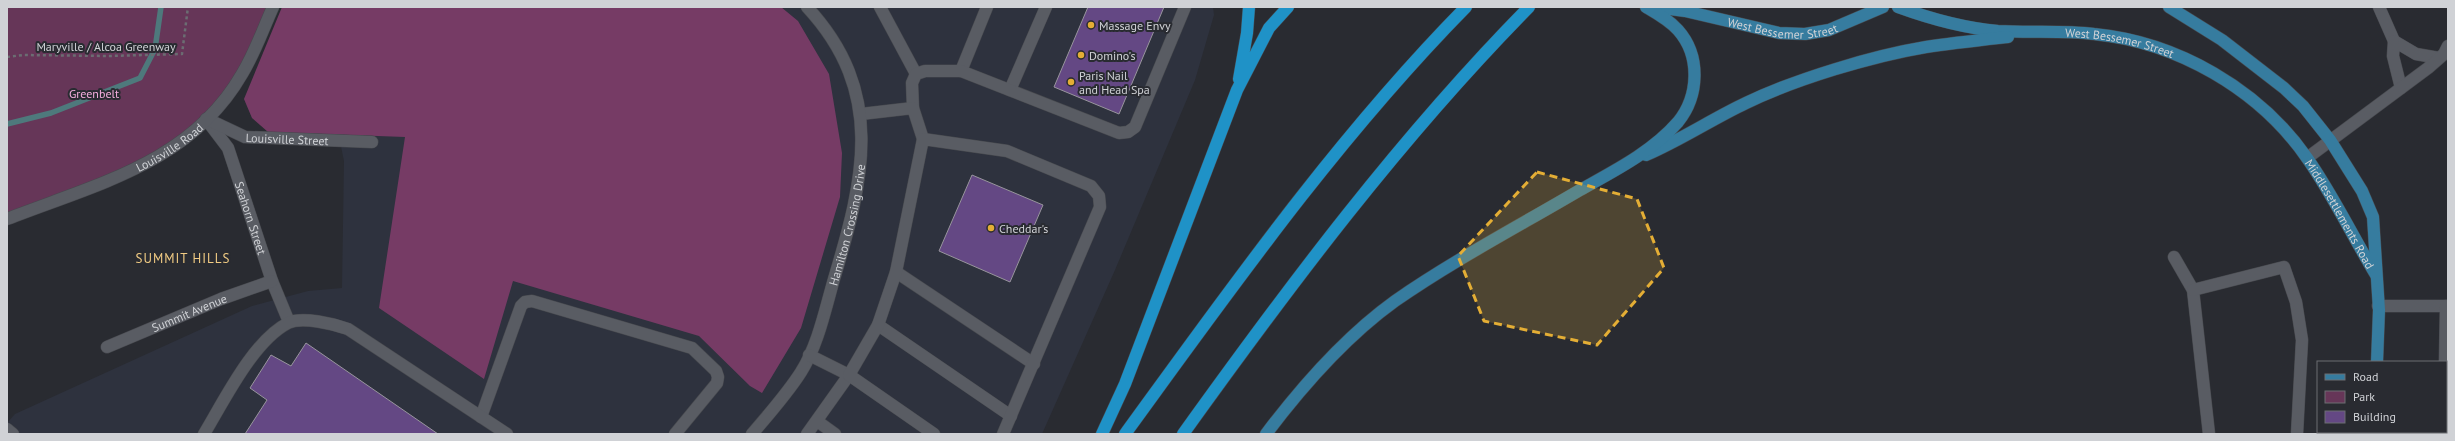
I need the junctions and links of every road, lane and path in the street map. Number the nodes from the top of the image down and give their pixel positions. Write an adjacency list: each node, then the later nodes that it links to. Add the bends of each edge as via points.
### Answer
1 (188, 7): 21 (path, Maryville / Alcoa Greenway, via 182,54)
2 (273, 7): 30 (street, Louisville Road, via 242,74 224,100)
3 (806, 7): 29 (street, Hamilton Crossing Drive, via 830,36 844,63)
4 (880, 7): 24 (street)
5 (986, 7): 23 (street)
6 (1046, 7): 26 (street)
7 (1185, 7): 26 (street, via 1135,127 1128,132 1119,133)
8 (1249, 7): 27 (highway)
9 (1288, 7): 27 (highway, via 1269,28)
10 (1466, 7): 66 (highway, via 1330,161 1242,274)
11 (1529, 7): 67 (highway, via 1433,111 1334,230)
12 (1646, 7): 35 (main road, via 1665,18 1678,30 1689,46 1693,60 1694,82 1689,101 1678,122)
13 (1655, 7): 14 (main road, West Bessemer Street, via 1692,12 1778,33 1805,34 1828,30)
14 (1883, 7)
15 (1898, 7): 18 (main road, West Bessemer Street, via 1932,19 1967,27)
16 (2169, 7): 32 (main road, via 2257,65 2303,106)
17 (2379, 7): 19 (street)
18 (2039, 32): 34 (main road, West Bessemer Street, via 2094,34 2148,43 2176,54 2243,93 2269,115); 35 (main road, via 1885,56 1793,84 1747,103 1668,146)
19 (2394, 40): 22 (street, via 2416,54); 25 (street, via 2393,56)
20 (2448, 46): 22 (street, Middlesettlements Road)
21 (7, 57)
22 (2439, 58): 25 (street, Middlesettlements Road)
23 (961, 71): 24 (street, via 925,71); 26 (street)
24 (916, 74): 28 (street, via 912,83)
25 (2401, 88): 32 (street, Middlesettlements Road)
26 (1010, 90)
27 (1237, 90): 65 (highway, via 1125,384)
28 (913, 108): 29 (street); 31 (street)
29 (861, 114): 47 (street, Hamilton Crossing Drive, via 860,184)
30 (206, 118): 33 (street, Louisville Street, via 245,137); 36 (street, Louisville Road, via 158,158 115,180); 40 (street, Seahorn Street, via 228,148)
31 (923, 139): 38 (street); 50 (street, via 1007,151 1091,186 1099,196 1100,207)
32 (2330, 140): 34 (street, Middlesettlements Road); 39 (main road, Middlesettlements Road, via 2362,191 2373,217)
33 (372, 142)
34 (2307, 158): 39 (main road, Middlesettlements Road)
35 (1630, 161): 68 (main road, via 1440,272 1395,302 1322,367 1293,398)
36 (7, 219)
37 (2174, 257): 41 (street)
38 (896, 272): 45 (street); 50 (street)
39 (2376, 275): 42 (main road, Middlesettlements Road)
40 (272, 281): 44 (street, Seahorn Street); 46 (street, Summit Avenue, via 221,299)
41 (2193, 290): 69 (street); 70 (street, via 2284,267 2296,302 2302,340)
42 (2378, 306): 43 (street); 48 (main road, Middlesettlements Road)
43 (2447, 306): 49 (street)
44 (289, 322): 52 (street, via 325,321 348,329); 57 (street, via 263,344 236,379)
45 (878, 325): 51 (street); 53 (street)
46 (107, 348)
47 (810, 355): 51 (street); 60 (street, Hamilton Crossing Drive, via 801,372)
48 (2377, 361)
49 (2445, 361)
50 (1034, 364): 53 (street)
51 (849, 375): 54 (street); 63 (street)
52 (481, 416): 58 (street); 59 (street, via 521,306 532,301 692,348 716,371 717,383)
53 (1011, 416): 64 (street)
54 (817, 421): 61 (street); 62 (street)
55 (7, 429): 56 (street)
56 (13, 434)
57 (204, 434)
58 (507, 434)
59 (675, 434)
60 (752, 434)
61 (807, 434)
62 (835, 434)
63 (934, 434)
64 (1003, 434)
65 (1102, 434)
66 (1126, 434)
67 (1183, 434)
68 (1266, 434)
69 (2209, 434)
70 (2297, 434)

